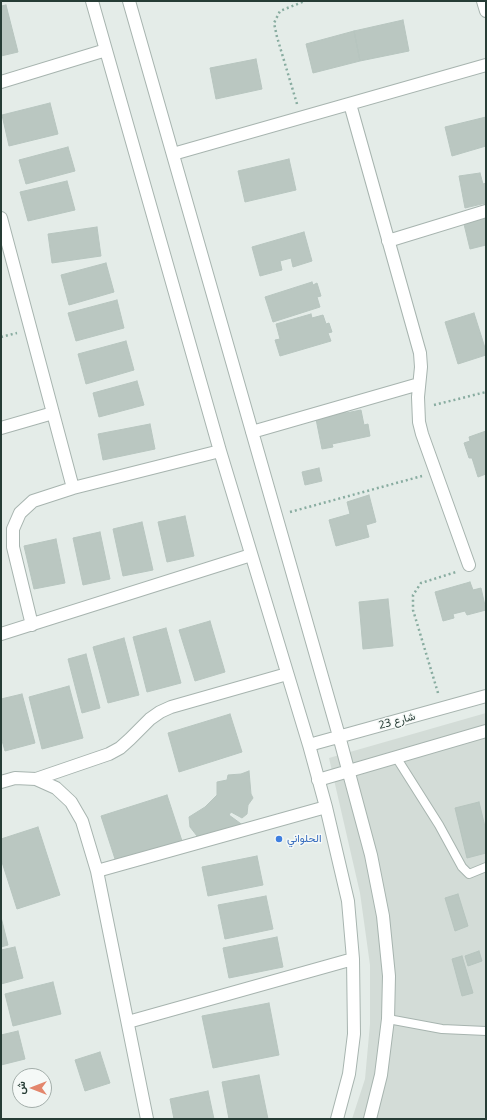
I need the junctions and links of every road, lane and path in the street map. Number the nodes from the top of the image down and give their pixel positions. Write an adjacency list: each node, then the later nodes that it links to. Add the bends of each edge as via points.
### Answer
1 (92, 1): 6 (street)
2 (129, 1): 11 (street)
3 (305, 1): 10 (path, via 280,11 274,23)
4 (483, 1): 5 (street)
5 (486, 11)
6 (106, 50): 8 (street); 21 (street)
7 (486, 65): 9 (street)
8 (1, 82)
9 (350, 104): 10 (street); 14 (street)
10 (302, 118): 11 (street)
11 (173, 154): 20 (street)
12 (486, 212): 14 (street)
13 (1, 218): 18 (street)
14 (388, 241): 15 (street, via 420,353)
15 (419, 384): 17 (street); 20 (street)
16 (486, 392): 17 (path)
17 (418, 410): 22 (street, via 422,434)
18 (53, 413): 19 (street); 23 (street)
19 (1, 428)
20 (252, 432): 24 (street)
21 (220, 451): 23 (street); 25 (street)
22 (436, 472): 24 (path); 26 (street)
23 (73, 488): 27 (street, via 33,501 20,513 13,529 13,547)
24 (276, 516): 33 (street)
25 (251, 555): 27 (street); 29 (street)
26 (469, 565): 31 (path, via 459,571 421,583 413,595 413,610)
27 (32, 625): 28 (street)
28 (1, 634)
29 (287, 674): 34 (street); 37 (street, via 171,706 150,719 125,743 109,754)
30 (486, 696): 31 (street, شارع 23)
31 (442, 709): 33 (street, شارع 23)
32 (486, 732): 35 (street)
33 (339, 736): 34 (street, شارع 23); 36 (street)
34 (309, 745): 38 (street)
35 (396, 757): 36 (street); 41 (lane, via 462,867 469,874)
36 (349, 771): 38 (street); 44 (street, via 371,855 383,916 389,976)
37 (36, 779): 39 (street, via 15,778); 42 (street, via 56,788 72,802 82,821)
38 (318, 780): 40 (street)
39 (1, 782)
40 (326, 807): 42 (street); 43 (street, via 348,901)
41 (486, 866)
42 (97, 871): 45 (street)
43 (353, 959): 45 (street); 48 (street, via 354,1034 349,1074)
44 (388, 1018): 46 (lane, via 442,1029); 49 (street, via 381,1075)
45 (128, 1022): 47 (street)
46 (486, 1031)
47 (147, 1119)
48 (337, 1119)
49 (370, 1119)

